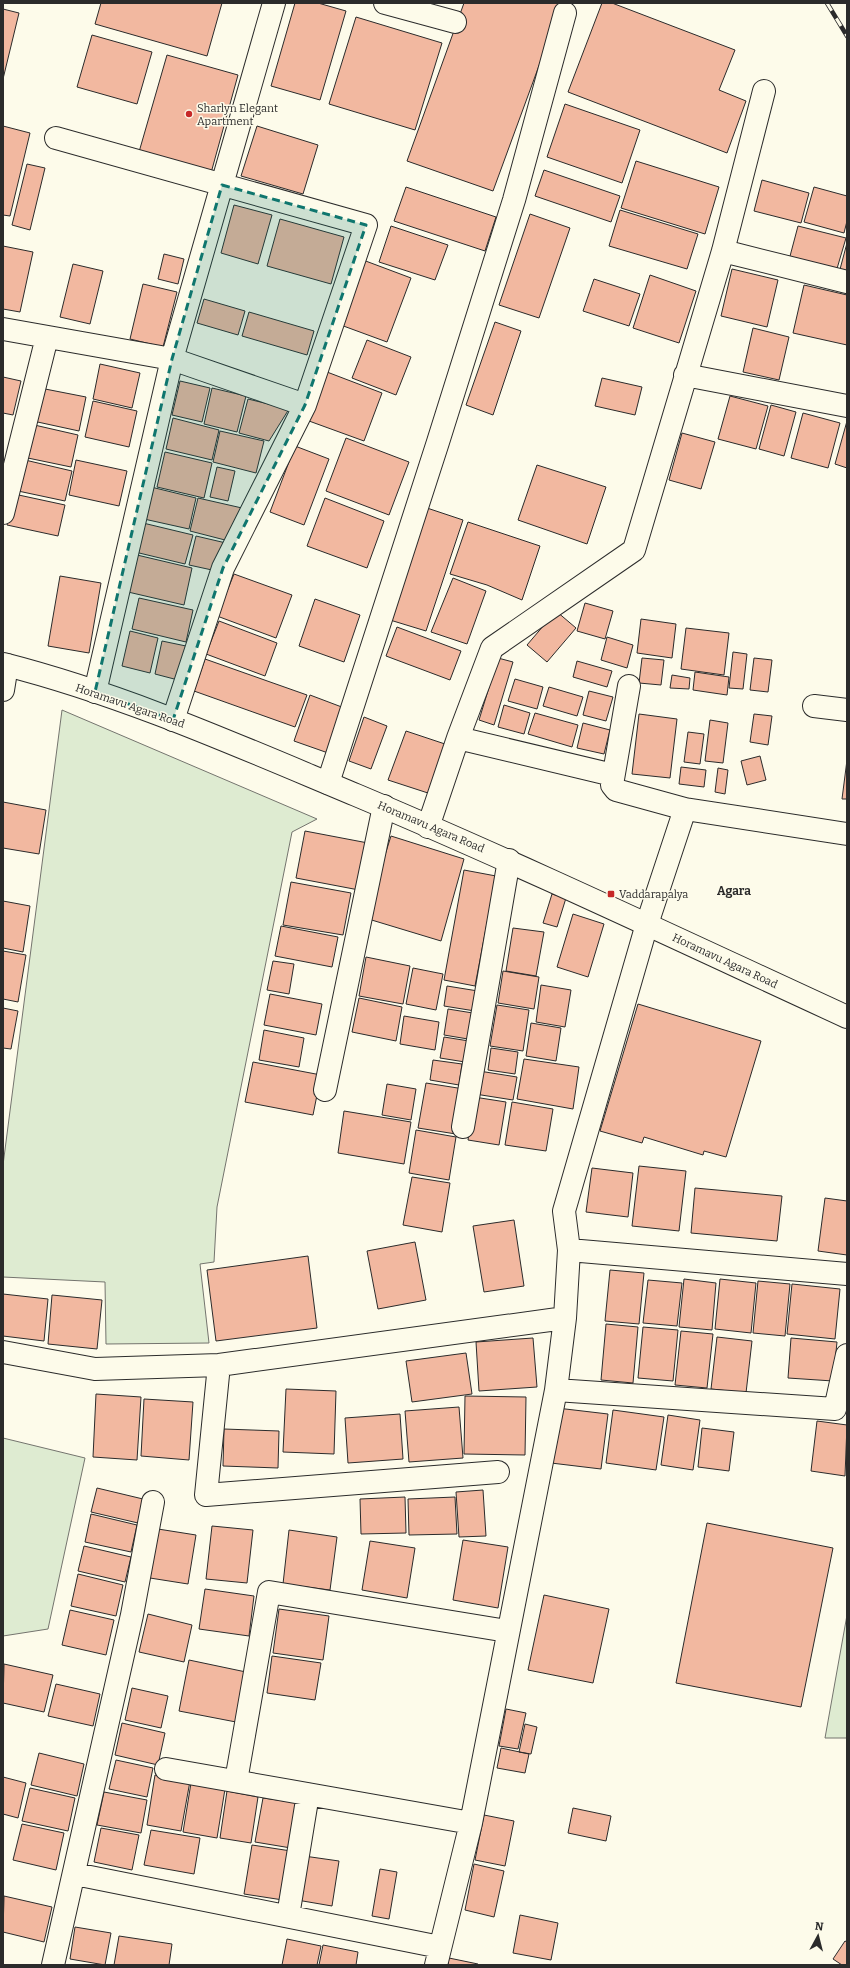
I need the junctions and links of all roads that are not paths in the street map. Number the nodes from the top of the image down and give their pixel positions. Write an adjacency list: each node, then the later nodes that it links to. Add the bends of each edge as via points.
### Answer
1 (274, 3): 7 (street)
2 (385, 3): 4 (street)
3 (565, 13): 26 (street, via 512,208)
4 (455, 22)
5 (764, 91): 8 (street)
6 (56, 138): 7 (street)
7 (222, 186): 12 (street); 14 (street, via 366,225)
8 (723, 251): 9 (street); 13 (street)
9 (847, 282)
10 (3, 329): 11 (street)
11 (47, 337): 12 (street); 16 (street)
12 (172, 359): 14 (street); 20 (street)
13 (685, 375): 15 (street); 24 (street, via 634,550 492,648)
14 (305, 405): 23 (street, via 223,568)
15 (847, 406)
16 (3, 513)
17 (5, 665): 19 (street); 20 (street, Horamavu Agara Road)
18 (629, 686): 25 (street)
19 (3, 690)
20 (95, 692): 23 (street, Horamavu Agara Road)
21 (814, 706): 22 (street)
22 (847, 710)
23 (173, 720): 26 (street, Horamavu Agara Road)
24 (458, 738): 25 (street); 29 (street)
25 (614, 775): 28 (street, via 612,785 616,790)
26 (328, 782): 27 (street, Horamavu Agara Road)
27 (384, 806): 29 (street, Horamavu Agara Road); 34 (street)
28 (685, 809): 30 (street); 32 (street)
29 (428, 826): 31 (street, Horamavu Agara Road)
30 (847, 834)
31 (509, 860): 32 (street, Horamavu Agara Road); 35 (street)
32 (647, 924): 33 (street, Horamavu Agara Road); 36 (street, via 564,1211)
33 (847, 1017)
34 (324, 1090)
35 (463, 1127)
36 (569, 1250): 37 (street); 38 (street)
37 (847, 1274)
38 (565, 1318): 41 (street); 42 (street)
39 (3, 1352): 41 (street, via 95,1369)
40 (847, 1355): 42 (street, via 835,1409)
41 (219, 1365): 43 (street, via 206,1495)
42 (556, 1390): 45 (street)
43 (498, 1472)
44 (152, 1502): 50 (street, via 132,1615)
45 (508, 1631): 47 (street, via 269,1592); 49 (street)
46 (166, 1769): 47 (street)
47 (236, 1781): 48 (street)
48 (308, 1794): 49 (street); 51 (street)
49 (471, 1823): 52 (street)
50 (75, 1874): 51 (street); 53 (street)
51 (288, 1916): 52 (street)
52 (438, 1956)
53 (53, 1965)

